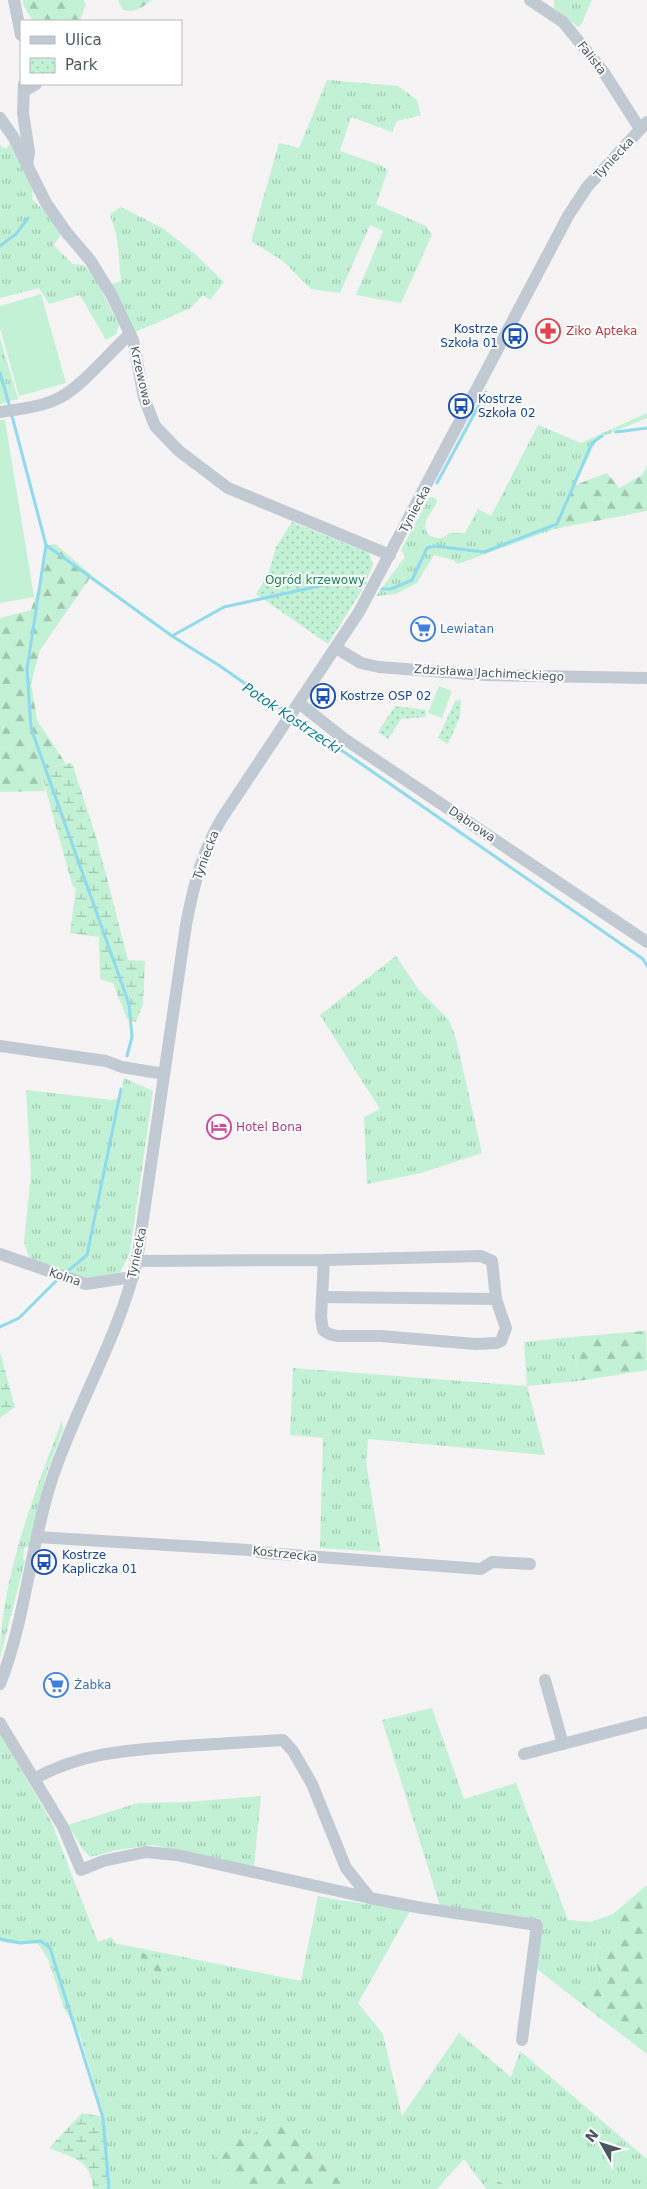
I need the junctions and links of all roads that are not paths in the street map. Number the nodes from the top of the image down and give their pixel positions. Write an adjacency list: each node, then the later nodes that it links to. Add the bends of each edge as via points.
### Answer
1 (14, 0): 3 (street)
2 (530, 0): 6 (street, Falista, via 563,22)
3 (20, 30)
4 (24, 88): 7 (street, Krzewowa)
5 (0, 118): 7 (street)
6 (644, 126): 10 (street, Tyniecka, via 592,181 568,216)
7 (27, 164): 8 (street, Krzewowa, via 46,203 90,260 111,294)
8 (130, 334): 9 (street, via 61,397); 10 (street, Krzewowa, via 144,398 154,426 179,451 228,488)
9 (7, 411)
10 (390, 555): 11 (street, Tyniecka)
11 (336, 648): 12 (street, Zdzisława Jachimeckiego, via 355,661 380,667 486,675); 13 (street, Tyniecka)
12 (647, 678)
13 (296, 708): 14 (street, Dąbrowa); 16 (street, Tyniecka, via 222,818 203,859 186,925)
14 (647, 942)
15 (0, 1046): 16 (street, via 106,1061)
16 (164, 1074): 19 (street, Tyniecka)
17 (0, 1254): 20 (street, Kolna, via 86,1284)
18 (324, 1260): 19 (street); 21 (street); 22 (street, via 481,1256 492,1261)
19 (136, 1261): 20 (street, Tyniecka)
20 (132, 1277): 23 (street, Tyniecka, via 110,1338 61,1451)
21 (323, 1297): 22 (street); 22 (street, via 323,1330 329,1334 475,1344 497,1343 504,1336 506,1328)
22 (496, 1299)
23 (38, 1537): 24 (street, Kostrzecka, via 240,1549 422,1566 481,1569 492,1562); 26 (street, Tyniecka, via 17,1630)
24 (530, 1564)
25 (545, 1680): 29 (street)
26 (0, 1684)
27 (647, 1722): 29 (street)
28 (0, 1723): 31 (street)
29 (564, 1744): 30 (street)
30 (524, 1754)
31 (34, 1779): 32 (street, via 62,1827 81,1870 103,1861 146,1852 177,1855); 32 (street, via 77,1760 116,1750 283,1740 294,1751 312,1784 346,1868)
32 (370, 1898): 33 (street, via 537,1925)
33 (522, 2040)

